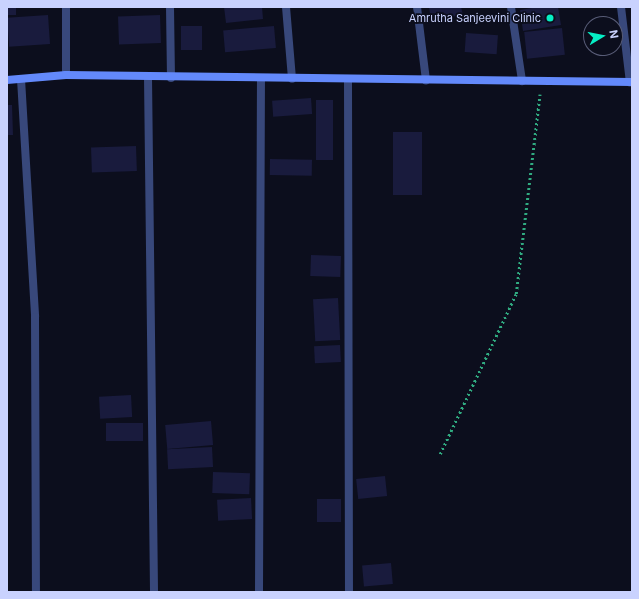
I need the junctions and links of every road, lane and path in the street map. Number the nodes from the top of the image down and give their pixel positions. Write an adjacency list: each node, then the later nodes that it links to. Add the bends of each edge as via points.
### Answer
1 (66, 7): 7 (street)
2 (170, 7): 9 (street)
3 (286, 7): 12 (street)
4 (417, 7): 15 (street)
5 (511, 7): 16 (street)
6 (621, 7): 18 (street)
7 (66, 75): 8 (main road); 11 (main road)
8 (148, 77): 9 (main road); 21 (street)
9 (171, 78): 10 (main road)
10 (261, 78): 12 (main road); 22 (street)
11 (21, 79): 14 (main road); 20 (street, via 35,317)
12 (292, 79): 13 (main road)
13 (348, 79): 15 (main road); 23 (street)
14 (7, 80)
15 (426, 80): 16 (main road)
16 (522, 81): 17 (main road)
17 (541, 81): 18 (main road); 19 (path, via 516,294)
18 (631, 82)
19 (440, 454)
20 (36, 592)
21 (154, 592)
22 (259, 592)
23 (349, 592)

